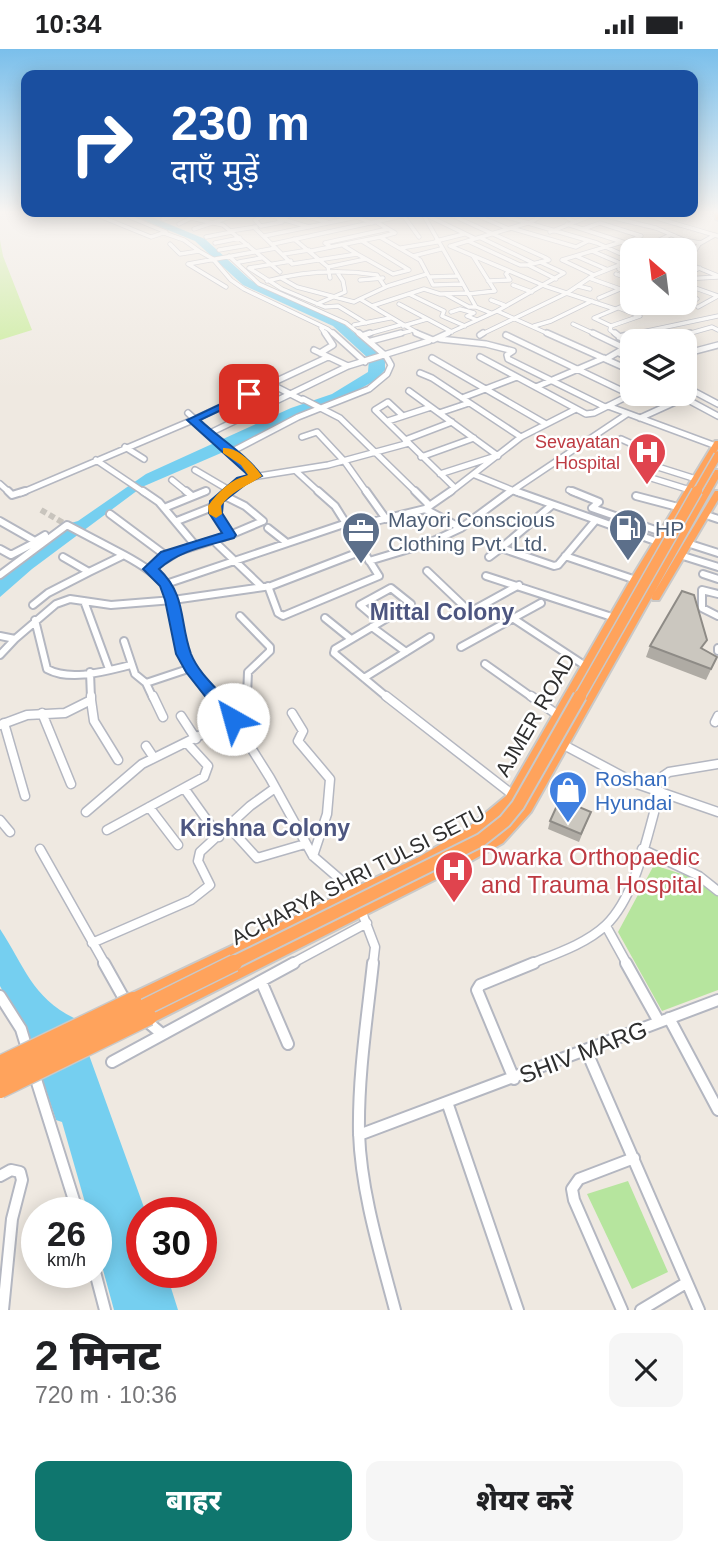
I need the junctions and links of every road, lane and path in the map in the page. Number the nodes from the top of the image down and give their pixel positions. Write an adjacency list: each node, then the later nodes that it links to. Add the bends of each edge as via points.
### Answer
1 (199, 272): 42 (street)
2 (224, 272): 114 (street, via 244,289 328,329)
3 (246, 272): 110 (street, via 259,283 342,320)
4 (254, 272): 35 (street)
5 (277, 272): 24 (street)
6 (299, 272): 24 (street); 36 (street)
7 (326, 272): 36 (street)
8 (337, 272): 31 (street, via 374,274); 36 (street); 56 (street, via 345,292)
9 (345, 272): 36 (street)
10 (389, 272): 23 (street)
11 (402, 272): 23 (street)
12 (427, 272): 28 (street)
13 (455, 272): 26 (street)
14 (482, 272): 37 (street)
15 (507, 272): 37 (street, via 509,280)
16 (511, 272): 44 (street)
17 (542, 272): 32 (street)
18 (561, 272): 32 (street)
19 (587, 272): 25 (street)
20 (600, 272): 25 (street)
21 (617, 272): 22 (street)
22 (620, 273)
23 (393, 274): 31 (street)
24 (280, 275): 35 (street); 50 (street)
25 (594, 275): 29 (street)
26 (457, 276): 28 (street); 39 (street)
27 (718, 277): 34 (street)
28 (430, 278): 39 (street, via 433,285); 43 (street); 47 (street, via 423,287)
29 (589, 278): 45 (street); 49 (street)
30 (367, 279): 31 (street); 33 (street); 40 (street)
31 (382, 279): 43 (street)
32 (556, 279): 44 (street)
33 (360, 280)
34 (697, 280)
35 (266, 281): 65 (street)
36 (330, 281): 50 (street); 56 (street)
37 (488, 281): 52 (street, via 495,291)
38 (318, 283): 50 (street)
39 (462, 284): 52 (street)
40 (369, 285)
41 (513, 285): 51 (street)
42 (226, 286)
43 (386, 286): 55 (street); 60 (street)
44 (545, 286): 51 (street); 53 (street)
45 (578, 286): 48 (street); 53 (street)
46 (697, 287): 58 (street)
47 (426, 289): 54 (street); 55 (street)
48 (590, 289)
49 (620, 289): 59 (street)
50 (315, 291)
51 (533, 292): 61 (street)
52 (468, 293): 54 (street); 70 (street)
53 (567, 293): 64 (street); 79 (street)
54 (445, 294): 70 (street)
55 (408, 295): 68 (street); 87 (street)
56 (335, 296): 63 (street); 65 (street)
57 (512, 296): 61 (street)
58 (718, 296): 72 (street)
59 (599, 298)
60 (360, 299): 63 (street); 68 (street)
61 (519, 299): 67 (street)
62 (491, 300): 67 (street)
63 (354, 302): 69 (street)
64 (592, 302): 73 (street); 88 (street)
65 (317, 304): 69 (street)
66 (399, 304): 78 (street)
67 (504, 305): 75 (street)
68 (372, 306): 77 (street)
69 (342, 307): 82 (street)
70 (476, 307): 75 (street)
71 (620, 307): 73 (street)
72 (698, 307)
73 (617, 308): 89 (street, via 594,318); 89 (street, via 640,316)
74 (452, 312): 80 (street, via 474,313 467,316)
75 (494, 312): 79 (street); 80 (street)
76 (718, 316): 81 (street)
77 (390, 318): 82 (street); 86 (street)
78 (427, 319): 86 (street); 94 (street)
79 (516, 319): 88 (street); 97 (street)
80 (477, 320): 87 (street)
81 (689, 321): 91 (street); 92 (street)
82 (366, 323): 85 (street)
83 (573, 324): 105 (street)
84 (318, 325): 108 (street, via 332,345)
85 (354, 325)
86 (402, 325): 93 (street); 96 (street)
87 (465, 326): 94 (street)
88 (533, 326): 113 (street)
89 (611, 326): 99 (street)
90 (716, 328): 92 (street)
91 (654, 329)
92 (705, 330): 95 (street)
93 (410, 331): 101 (street); 102 (street)
94 (452, 332): 100 (street)
95 (697, 332)
96 (364, 335)
97 (480, 335)
98 (506, 335): 118 (street)
99 (620, 337)
100 (438, 338): 102 (street); 123 (street, via 493,342 513,351 508,359)
101 (372, 341)
102 (429, 341): 110 (street)
103 (718, 347): 106 (street)
104 (314, 350): 108 (street)
105 (620, 350)
106 (697, 351)
107 (620, 352): 113 (street)
108 (320, 353): 109 (street)
109 (328, 357): 116 (street); 120 (street)
110 (385, 357): 114 (street); 143 (street, via 391,365 386,377)
111 (480, 357): 121 (street)
112 (432, 358): 128 (street)
113 (605, 359): 115 (street); 118 (street)
114 (366, 362): 116 (street)
115 (619, 365)
116 (348, 366): 130 (street)
117 (284, 370): 120 (street)
118 (578, 370): 123 (street); 127 (street)
119 (420, 373): 134 (street)
120 (292, 375): 124 (street)
121 (517, 377): 126 (street); 128 (street)
122 (263, 380): 124 (street)
123 (552, 381): 126 (street); 142 (street)
124 (271, 384): 130 (street); 132 (street)
125 (236, 387): 132 (street)
126 (536, 387): 144 (street)
127 (620, 389)
128 (487, 390): 134 (street); 154 (street)
129 (409, 391): 141 (street)
130 (289, 393): 143 (street); 155 (street)
131 (697, 393): 138 (street)
132 (249, 394): 136 (street)
133 (222, 398): 136 (street)
134 (462, 398): 137 (street)
135 (620, 400): 142 (street)
136 (230, 403): 151 (street)
137 (469, 403): 146 (street); 157 (street)
138 (718, 404)
139 (697, 405): 149 (street)
140 (666, 406): 150 (street)
141 (431, 407): 146 (street); 148 (street)
142 (607, 407): 144 (street, via 591,414); 147 (street)
143 (322, 408): 163 (street); 164 (street, via 340,418)
144 (576, 409): 154 (street)
145 (188, 413): 151 (street)
146 (439, 413): 153 (street)
147 (627, 414): 150 (street); 185 (street)
148 (403, 416): 152 (street); 152 (street, via 388,402 375,410)
149 (718, 416)
150 (639, 418): 162 (street)
151 (193, 420): 155 (street); 161 (street)
152 (388, 421): 160 (street)
153 (452, 422): 158 (street); 160 (street)
154 (546, 424): 157 (street)
155 (210, 433): 163 (street)
156 (302, 437): 169 (street, via 317,432)
157 (521, 437): 165 (street)
158 (474, 438): 165 (street); 166 (street)
159 (621, 439): 178 (street, via 652,453 658,467)
160 (407, 442): 164 (street); 166 (street)
161 (125, 447): 167 (street); 168 (street)
162 (717, 448): 178 (highway, AJMER ROAD); 318 (highway, ACHARYA SHRI TULSI SETU, bridge, via 505,821 481,840)
163 (229, 453): 175 (street)
164 (377, 454): 169 (street); 192 (street)
165 (498, 456): 173 (street); 174 (street)
166 (421, 457): 173 (street)
167 (144, 459)
168 (96, 460): 179 (street, via 16,495); 194 (street, via 146,491)
169 (345, 462): 171 (street); 197 (street)
170 (195, 470): 181 (street)
171 (297, 472): 175 (street); 203 (street, via 335,506)
172 (718, 472): 241 (highway)
173 (440, 474): 180 (street)
174 (475, 475): 180 (street); 185 (street)
175 (256, 476): 181 (street)
176 (648, 477): 183 (street)
177 (172, 479): 188 (street)
178 (696, 479): 183 (highway, AJMER ROAD)
179 (0, 484)
180 (455, 488): 192 (street)
181 (229, 490): 187 (street)
182 (569, 490): 208 (street, via 599,502 592,507)
183 (690, 490): 193 (highway, AJMER ROAD)
184 (206, 491): 188 (street)
185 (511, 492): 191 (street); 205 (street)
186 (718, 493): 196 (highway, AJMER ROAD)
187 (223, 495): 190 (street); 207 (street, via 263,521)
188 (192, 496): 194 (street)
189 (636, 496): 193 (street)
190 (215, 506): 200 (street); 207 (street)
191 (551, 506): 201 (street); 214 (street)
192 (427, 507): 197 (street); 205 (street)
193 (678, 507): 208 (highway, AJMER ROAD)
194 (164, 508): 200 (street)
195 (110, 514): 219 (street)
196 (706, 515): 198 (street); 212 (highway, AJMER ROAD)
197 (386, 519): 203 (street)
198 (718, 519)
199 (0, 521): 202 (street)
200 (177, 521): 213 (street)
201 (595, 521): 208 (street); 220 (street)
202 (7, 525): 206 (street); 210 (street)
203 (346, 526): 211 (street); 216 (street)
204 (268, 528): 211 (street)
205 (461, 528): 225 (street)
206 (0, 529)
207 (230, 535): 209 (street)
208 (661, 537): 234 (highway, AJMER ROAD)
209 (214, 541): 213 (street); 224 (street)
210 (37, 543): 215 (street, via 10,555); 218 (street, via 65,525); 231 (street)
211 (287, 543): 224 (street)
212 (690, 544): 217 (street); 221 (highway, AJMER ROAD)
213 (195, 545): 219 (street)
214 (501, 548): 220 (street, via 550,566 558,565); 223 (street)
215 (0, 549)
216 (362, 551): 225 (street); 237 (street)
217 (718, 553)
218 (124, 555): 227 (street); 229 (street)
219 (166, 555): 227 (street)
220 (565, 556): 234 (street)
221 (683, 556): 226 (street); 241 (highway, AJMER ROAD, via 654,601)
222 (63, 557): 229 (street)
223 (489, 557)
224 (233, 561): 235 (street); 237 (street)
225 (369, 561): 237 (street, via 379,574 376,579 290,615 278,613)
226 (718, 567)
227 (150, 569): 235 (street)
228 (427, 571): 236 (street, via 470,612)
229 (89, 572): 243 (street)
230 (703, 574): 233 (street)
231 (0, 575)
232 (486, 576): 236 (street)
233 (718, 579)
234 (636, 580): 247 (highway, AJMER ROAD)
235 (166, 584): 239 (street)
236 (519, 585): 247 (street)
237 (265, 587): 239 (street)
238 (718, 594): 245 (street, via 702,590 702,608)
239 (173, 600): 240 (street, via 111,605); 263 (street)
240 (84, 601): 249 (street, via 56,604); 264 (street)
241 (647, 602): 279 (highway, AJMER ROAD)
242 (541, 603): 248 (street)
243 (33, 605)
244 (240, 616): 269 (street, via 270,651 251,667 247,696)
245 (718, 616)
246 (325, 618): 255 (street)
247 (615, 618): 262 (highway, AJMER ROAD)
248 (514, 619): 257 (street); 262 (street)
249 (35, 620): 254 (street); 265 (street, via 47,669 64,675)
250 (380, 622): 250 (street, via 391,616 411,604 391,588 360,604); 251 (street)
251 (372, 627): 255 (street); 258 (street)
252 (0, 636): 254 (street)
253 (429, 637): 258 (street)
254 (15, 639): 259 (street)
255 (351, 639): 266 (street, via 334,653)
256 (124, 641): 261 (street)
257 (461, 647)
258 (406, 652): 266 (street)
259 (0, 655)
260 (485, 664): 273 (street)
261 (131, 665): 264 (street); 267 (street)
262 (587, 667): 273 (highway, AJMER ROAD)
263 (191, 668): 267 (street); 269 (street)
264 (109, 669): 265 (street)
265 (90, 672): 268 (street)
266 (363, 678): 289 (street)
267 (146, 683): 274 (street)
268 (91, 700): 270 (street, via 66,715); 282 (street, via 94,720)
269 (225, 709): 275 (street)
270 (42, 713): 276 (street); 284 (street)
271 (292, 713): 303 (street, via 303,731 298,741 302,748 330,779 327,814)
272 (181, 716): 278 (street)
273 (559, 716): 277 (highway, AJMER ROAD)
274 (163, 717)
275 (233, 719): 278 (street); 285 (street)
276 (2, 724): 290 (street)
277 (548, 737): 279 (street); 289 (highway, AJMER ROAD)
278 (191, 741): 281 (street); 287 (street, via 208,771)
279 (563, 745): 286 (street); 306 (highway, AJMER ROAD, via 527,808 499,839)
280 (146, 746): 281 (street)
281 (154, 758): 292 (street)
282 (118, 759)
283 (718, 764): 286 (street, via 669,772)
284 (71, 784)
285 (275, 787): 295 (street); 299 (street)
286 (647, 787): 288 (street)
287 (184, 788): 291 (street); 298 (street)
288 (660, 791): 293 (street); 302 (street)
289 (513, 795): 305 (highway, AJMER ROAD, via 474,831)
290 (25, 796)
291 (149, 807): 296 (street); 300 (street)
292 (86, 812)
293 (718, 812)
294 (0, 820): 297 (street)
295 (228, 825): 298 (street); 299 (street, via 257,857)
296 (107, 830)
297 (10, 832)
298 (219, 837): 308 (street, via 200,852 198,861 210,885 191,900)
299 (305, 844): 303 (street)
300 (177, 845)
301 (40, 849): 308 (street)
302 (642, 849): 304 (street, via 699,876); 307 (street, via 618,910)
303 (313, 856): 305 (street)
304 (718, 891)
305 (357, 894): 317 (highway, AJMER ROAD, bridge)
306 (364, 916): 309 (street); 320 (highway, AJMER ROAD, bridge); 323 (street, via 375,947 375,968 360,1083)
307 (606, 926): 312 (street); 319 (street, via 480,985 477,990)
308 (92, 943): 313 (street, via 127,1005)
309 (261, 981): 313 (street); 314 (street)
310 (0, 996): 326 (street, via 21,1029)
311 (718, 1000): 312 (street, SHIV MARG)
312 (664, 1020): 315 (street, SHIV MARG); 322 (street)
313 (162, 1034): 316 (street)
314 (288, 1044)
315 (586, 1050): 319 (street, SHIV MARG); 324 (street)
316 (112, 1062)
317 (0, 1064)
318 (0, 1079)
319 (514, 1079): 321 (street, SHIV MARG)
320 (0, 1090)
321 (447, 1103): 323 (street, SHIV MARG); 332 (street)
322 (718, 1110)
323 (359, 1135): 331 (street, via 370,1211)
324 (634, 1158): 327 (street); 333 (street, via 579,1179 572,1189)
325 (0, 1176): 329 (street, via 11,1170 20,1172 22,1180 12,1219)
326 (73, 1197)
327 (686, 1283): 334 (street); 335 (street)
328 (99, 1288): 330 (street)
329 (3, 1310)
330 (105, 1310)
331 (395, 1310)
332 (518, 1310)
333 (622, 1310)
334 (641, 1310)
335 (699, 1310)

